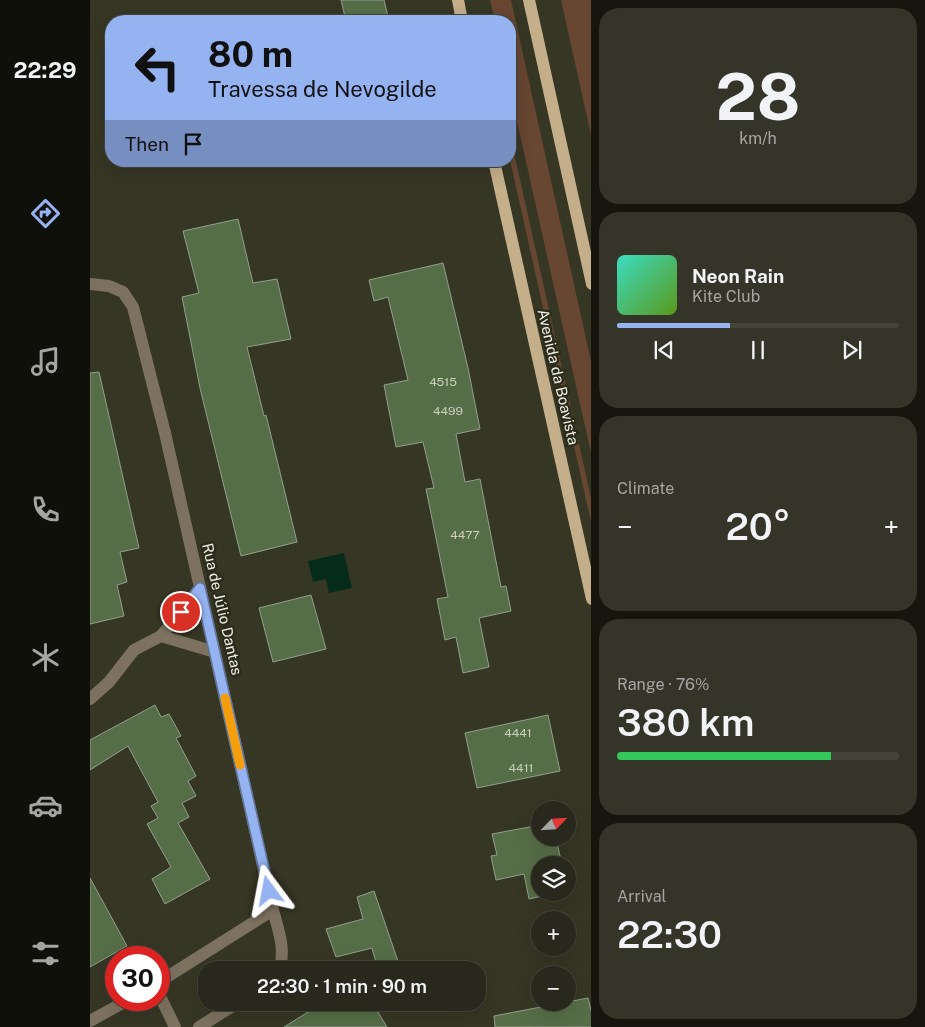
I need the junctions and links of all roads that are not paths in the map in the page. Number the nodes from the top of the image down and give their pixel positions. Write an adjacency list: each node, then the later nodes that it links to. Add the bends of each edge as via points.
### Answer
1 (458, 0): 3 (main road)
2 (529, 0): 6 (main road)
3 (461, 15)
4 (495, 167): 8 (main road, Avenida da Boavista)
5 (90, 284): 7 (street, Rua de Júlio Dantas, via 110,286 123,292 133,307)
6 (591, 284)
7 (200, 588): 9 (street); 10 (street, Rua de Júlio Dantas)
8 (591, 600)
9 (161, 636): 10 (street); 11 (street, via 134,650 109,682)
10 (215, 652): 12 (street, Rua de Júlio Dantas)
11 (90, 699)
12 (273, 910): 13 (street, Rua de Júlio Dantas, via 282,942); 14 (street)
13 (282, 961)
14 (170, 975)
15 (108, 1011): 18 (street)
16 (167, 1011): 19 (street)
17 (225, 1011): 20 (street)
18 (90, 1021)
19 (175, 1027)
20 (199, 1027)

